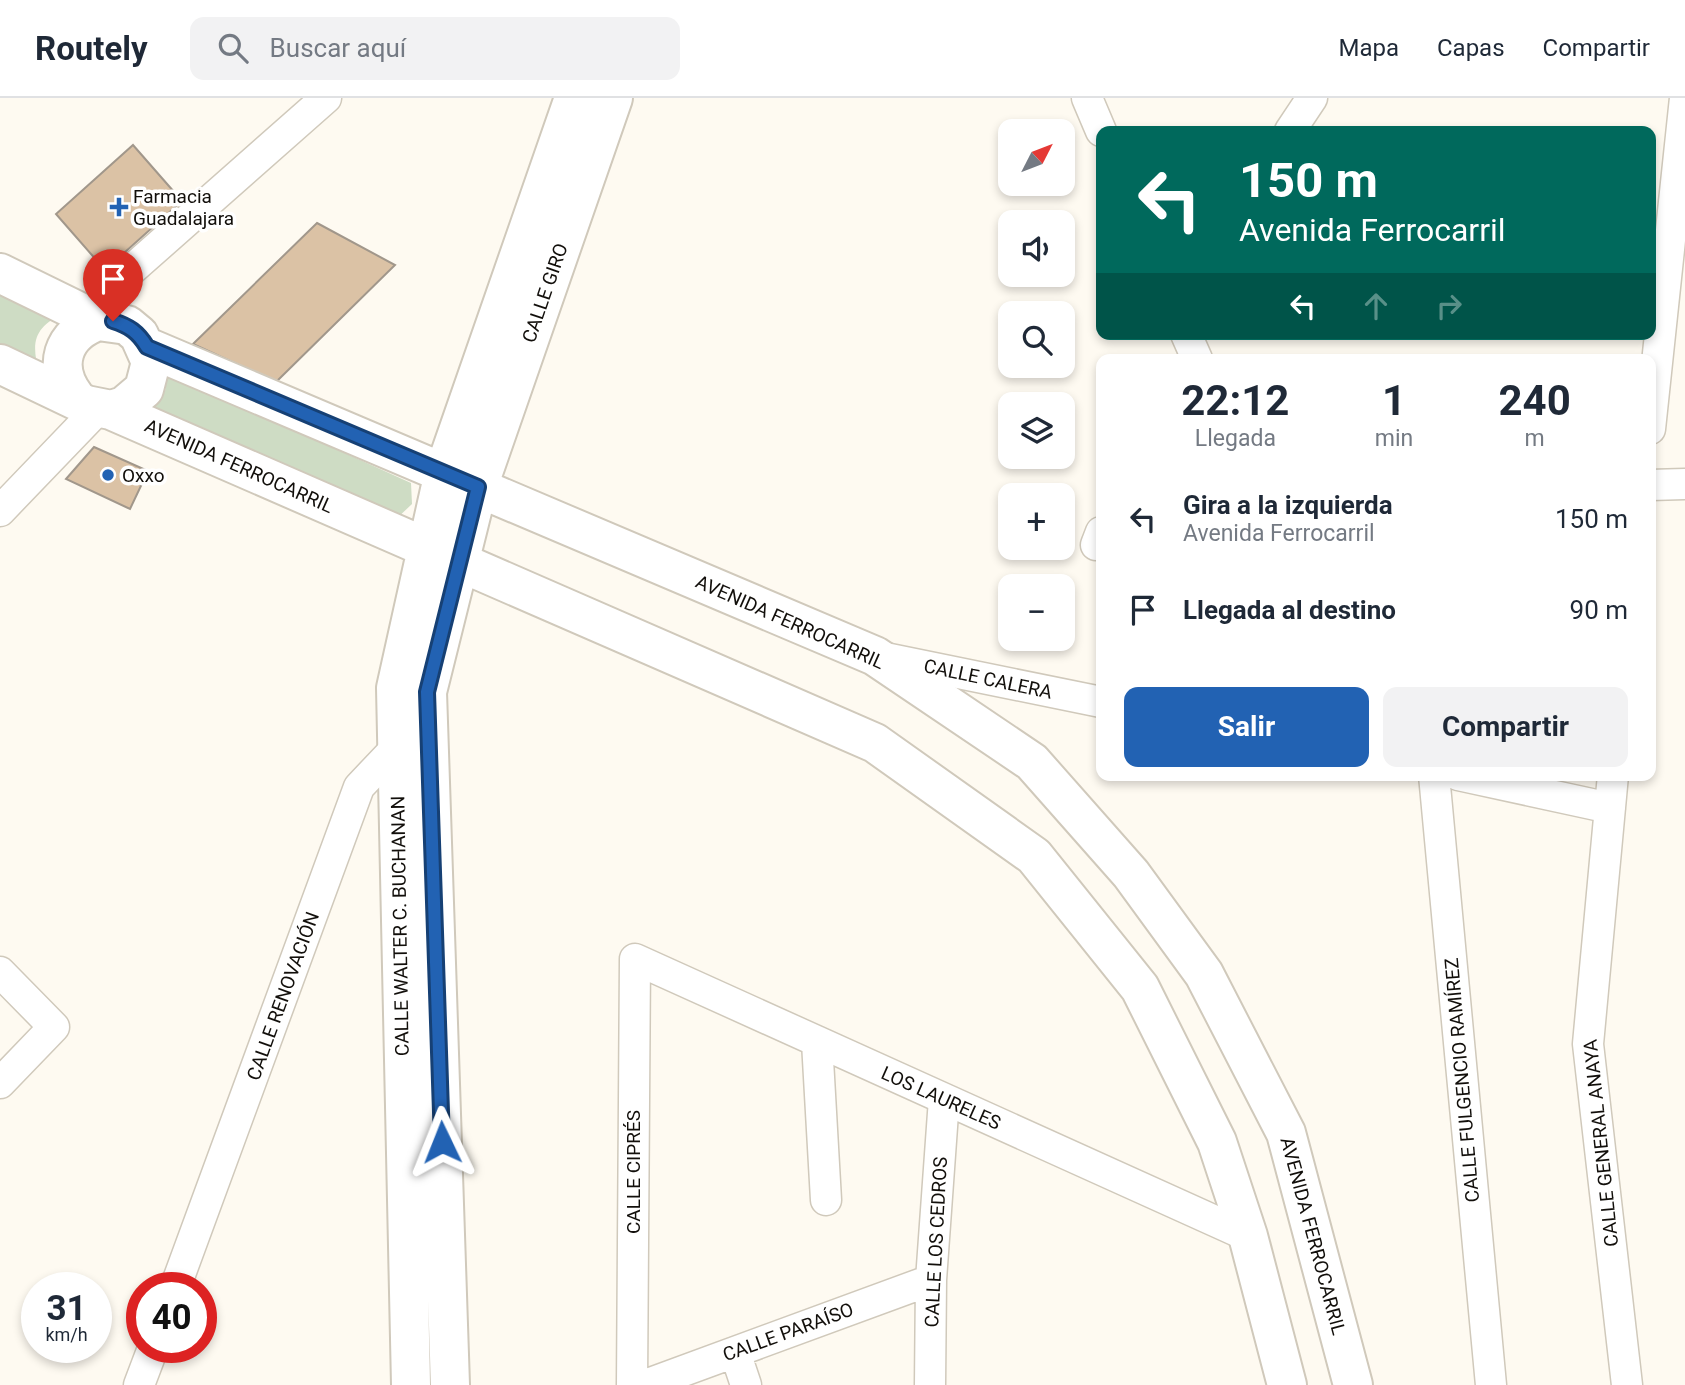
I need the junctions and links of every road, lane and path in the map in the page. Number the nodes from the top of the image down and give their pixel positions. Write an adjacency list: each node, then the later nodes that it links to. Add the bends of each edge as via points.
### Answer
1 (326, 98): 10 (street, via 104,294)
2 (574, 98): 15 (street, CALLE GIRO)
3 (613, 98): 15 (street, CALLE GIRO)
4 (1087, 98): 7 (street)
5 (1312, 98): 8 (street)
6 (1685, 98): 13 (street)
7 (1099, 126)
8 (1293, 126)
9 (0, 273): 10 (street, AVENIDA FERROCARRIL)
10 (98, 321): 11 (street, AVENIDA FERROCARRIL, via 127,325); 14 (street, via 78,331 64,349 62,374)
11 (147, 347): 14 (street, via 151,362 144,389 124,406); 15 (street, AVENIDA FERROCARRIL)
12 (0, 365): 14 (street, AVENIDA FERROCARRIL)
13 (1656, 372)
14 (95, 405): 18 (street); 19 (street, AVENIDA FERROCARRIL)
15 (461, 479): 19 (street, CALLE WALTER C. BUCHANAN); 20 (street, AVENIDA FERROCARRIL)
16 (1685, 484): 17 (street)
17 (1656, 485)
18 (0, 511)
19 (442, 555): 22 (street, CALLE WALTER C. BUCHANAN, via 396,688); 33 (street, AVENIDA FERROCARRIL, via 875,743 1034,856 1140,988 1217,1142)
20 (875, 656): 21 (street, CALLE CALERA); 46 (street, AVENIDA FERROCARRIL, via 1032,762 1131,874 1204,974 1286,1133)
21 (1096, 701)
22 (413, 742): 34 (street, CALLE RENOVACIÓN, via 359,788); 39 (street, CALLE WALTER C. BUCHANAN); 40 (street, CALLE WALTER C. BUCHANAN)
23 (1435, 781): 47 (street, CALLE FULGENCIO RAMÍREZ)
24 (1486, 781): 26 (street)
25 (1612, 781): 26 (street, CALLE GENERAL ANAYA)
26 (1610, 808): 48 (street, CALLE GENERAL ANAYA, via 1588,1044)
27 (635, 959): 29 (street, LOS LAURELES); 41 (street, CALLE CIPRÉS)
28 (0, 972): 30 (street, via 54,1027)
29 (817, 1042): 31 (street, LOS LAURELES); 32 (street)
30 (0, 1083)
31 (944, 1099): 33 (street, LOS LAURELES); 35 (street, CALLE LOS CEDROS)
32 (826, 1200)
33 (1248, 1236): 45 (street, AVENIDA FERROCARRIL)
34 (181, 1272)
35 (931, 1280): 36 (street, CALLE PARAÍSO); 44 (street, CALLE LOS CEDROS)
36 (735, 1352): 42 (street, CALLE PARAÍSO); 43 (street)
37 (147, 1363): 38 (street)
38 (139, 1385)
39 (411, 1385)
40 (450, 1385)
41 (632, 1385)
42 (645, 1385)
43 (746, 1385)
44 (930, 1385)
45 (1287, 1385)
46 (1353, 1385)
47 (1491, 1385)
48 (1627, 1385)

